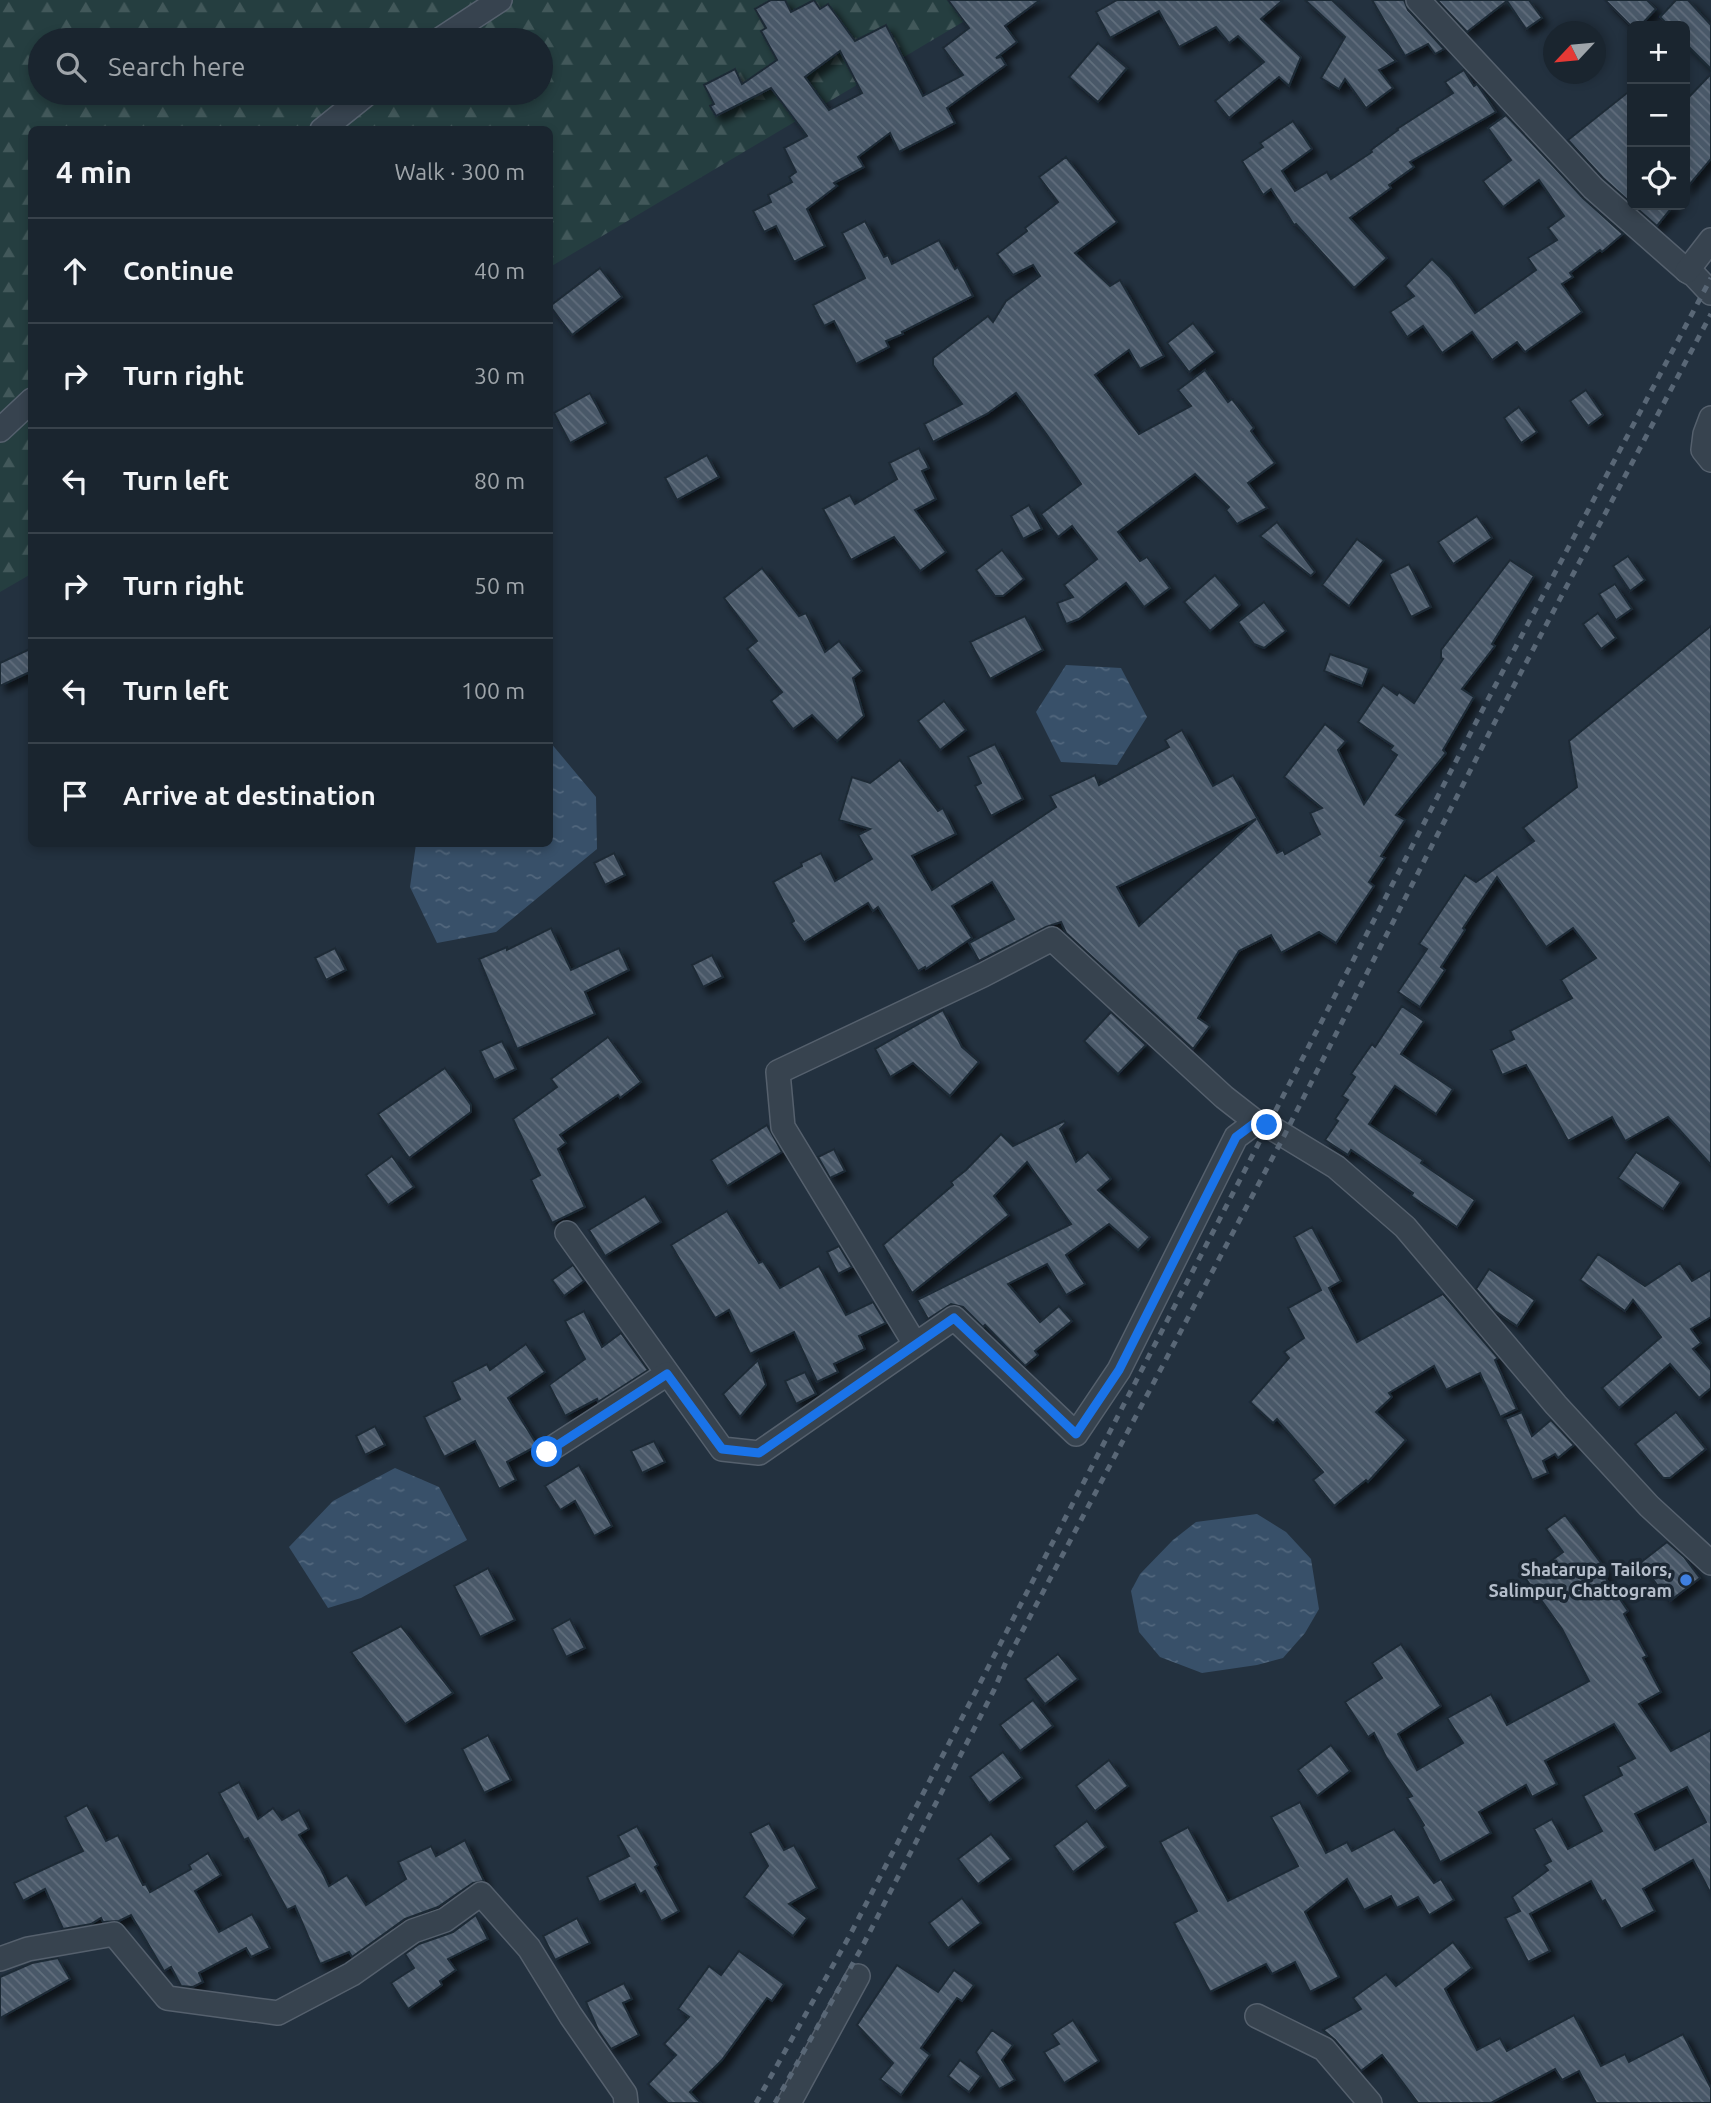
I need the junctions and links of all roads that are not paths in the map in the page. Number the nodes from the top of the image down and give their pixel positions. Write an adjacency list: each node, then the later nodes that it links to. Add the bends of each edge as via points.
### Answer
1 (500, 0): 3 (street)
2 (1418, 0): 7 (street, via 1593,188)
3 (457, 28)
4 (353, 105): 5 (street)
5 (327, 126)
6 (1711, 240): 7 (street)
7 (1687, 271): 8 (street)
8 (1711, 293)
9 (28, 404): 11 (street)
10 (1711, 418): 12 (street, via 1703,450)
11 (0, 430)
12 (1711, 460)
13 (1256, 1122): 15 (street, via 1236,1137 1119,1370 1076,1434 954,1318); 15 (street, via 1052,939 778,1072 783,1127); 18 (street, via 1336,1167 1405,1227 1556,1405 1649,1506)
14 (567, 1233): 16 (street)
15 (915, 1344): 16 (street, via 759,1453 722,1449)
16 (667, 1374): 17 (street)
17 (547, 1452)
18 (1711, 1563)
19 (0, 1959): 22 (street, via 28,1949 114,1934 167,1998 278,2013 352,1974 413,1931 445,1920 481,1894 529,1948 625,2094)
20 (858, 1976): 23 (street)
21 (1257, 2015): 24 (street, via 1324,2049)
22 (626, 2103)
23 (789, 2103)
24 (1370, 2103)

